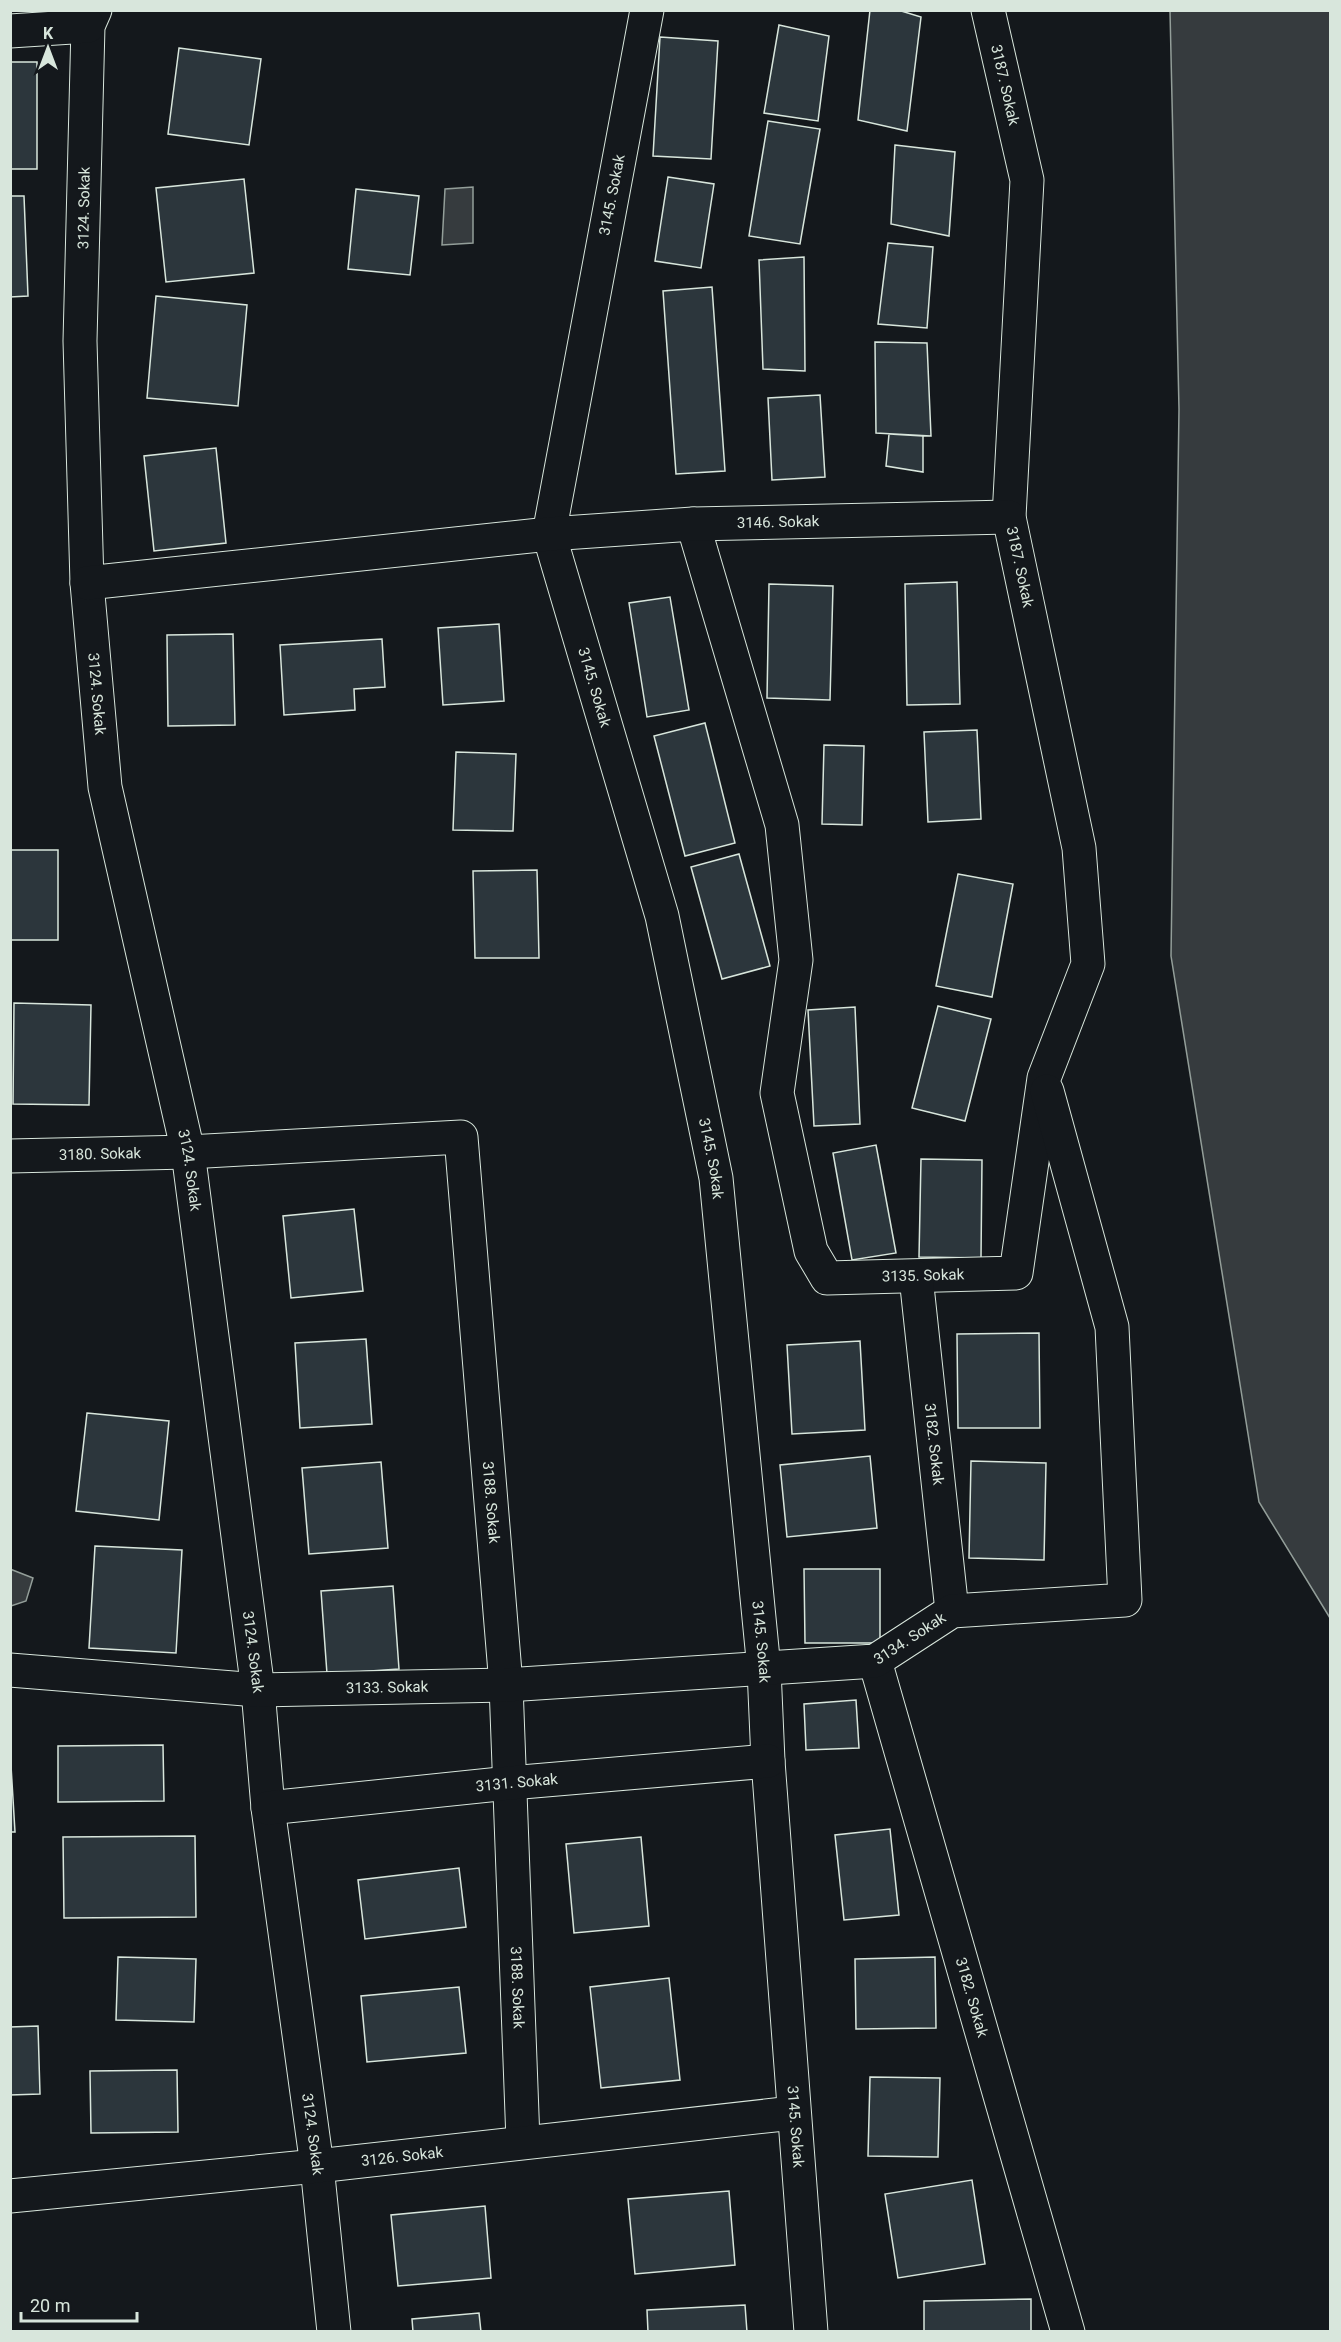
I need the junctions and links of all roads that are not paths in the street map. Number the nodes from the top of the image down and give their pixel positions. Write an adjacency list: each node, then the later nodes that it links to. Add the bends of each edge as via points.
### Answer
1 (647, 10): 7 (street, 3145. Sokak)
2 (988, 10): 5 (street, 3187. Sokak, via 1027,180)
3 (92, 18): 4 (street); 8 (street, 3124. Sokak, via 80,341)
4 (10, 31)
5 (1009, 517): 6 (street, 3146. Sokak); 9 (street, 3187. Sokak, via 1079,848 1088,964)
6 (693, 524): 7 (street, 3146. Sokak); 12 (street, 3135. Sokak, via 782,825 796,960 777,1093 810,1251 826,1278)
7 (549, 534): 8 (street, 3146. Sokak); 15 (street, 3145. Sokak, via 662,916 716,1178)
8 (87, 583): 10 (street, 3124. Sokak, via 105,787)
9 (1044, 1078): 12 (street, 3135. Sokak, via 1016,1273); 13 (street, 3134. Sokak, via 1112,1327 1125,1600)
10 (188, 1152): 11 (street, 3180. Sokak); 17 (street, 3188. Sokak, via 461,1137); 18 (street, 3124. Sokak)
11 (10, 1156)
12 (916, 1277): 13 (street, 3182. Sokak)
13 (952, 1611): 14 (street, 3134. Sokak)
14 (875, 1661): 15 (street, 3134. Sokak); 28 (street, 3182. Sokak)
15 (764, 1669): 17 (street, 3133. Sokak); 19 (street, 3145. Sokak)
16 (10, 1670): 18 (street, 3133. Sokak)
17 (506, 1685): 18 (street, 3133. Sokak); 20 (street, 3188. Sokak)
18 (258, 1690): 21 (street, 3124. Sokak)
19 (768, 1761): 20 (street, 3131. Sokak); 22 (street, 3145. Sokak)
20 (510, 1783): 21 (street, 3131. Sokak); 23 (street, 3188. Sokak)
21 (268, 1808): 24 (street, 3124. Sokak)
22 (793, 2113): 23 (street, 3126. Sokak); 27 (street, 3145. Sokak)
23 (524, 2141): 24 (street, 3126. Sokak)
24 (317, 2166): 25 (street, 3126. Sokak); 26 (street, 3124. Sokak)
25 (10, 2196)
26 (334, 2331)
27 (811, 2331)
28 (1068, 2331)

